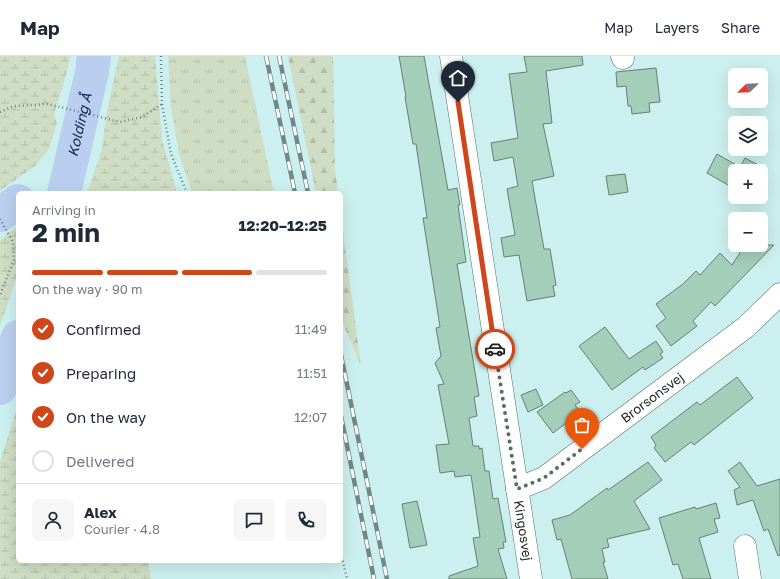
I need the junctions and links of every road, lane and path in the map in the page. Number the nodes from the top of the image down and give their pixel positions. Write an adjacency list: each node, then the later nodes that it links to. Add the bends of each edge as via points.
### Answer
1 (160, 56): 3 (path)
2 (451, 56): 9 (street, Kingosvej)
3 (162, 104): 4 (path, via 142,117 120,122 48,104 14,106); 5 (path, via 171,154)
4 (0, 112)
5 (186, 191)
6 (0, 219): 8 (path, via 13,242 14,260)
7 (780, 294): 9 (street, Brorsonsvej, via 746,327 544,478)
8 (0, 295)
9 (517, 489): 13 (street, Kingosvej)
10 (746, 546): 14 (street)
11 (343, 562): 12 (path)
12 (347, 579)
13 (531, 579)
14 (750, 579)

